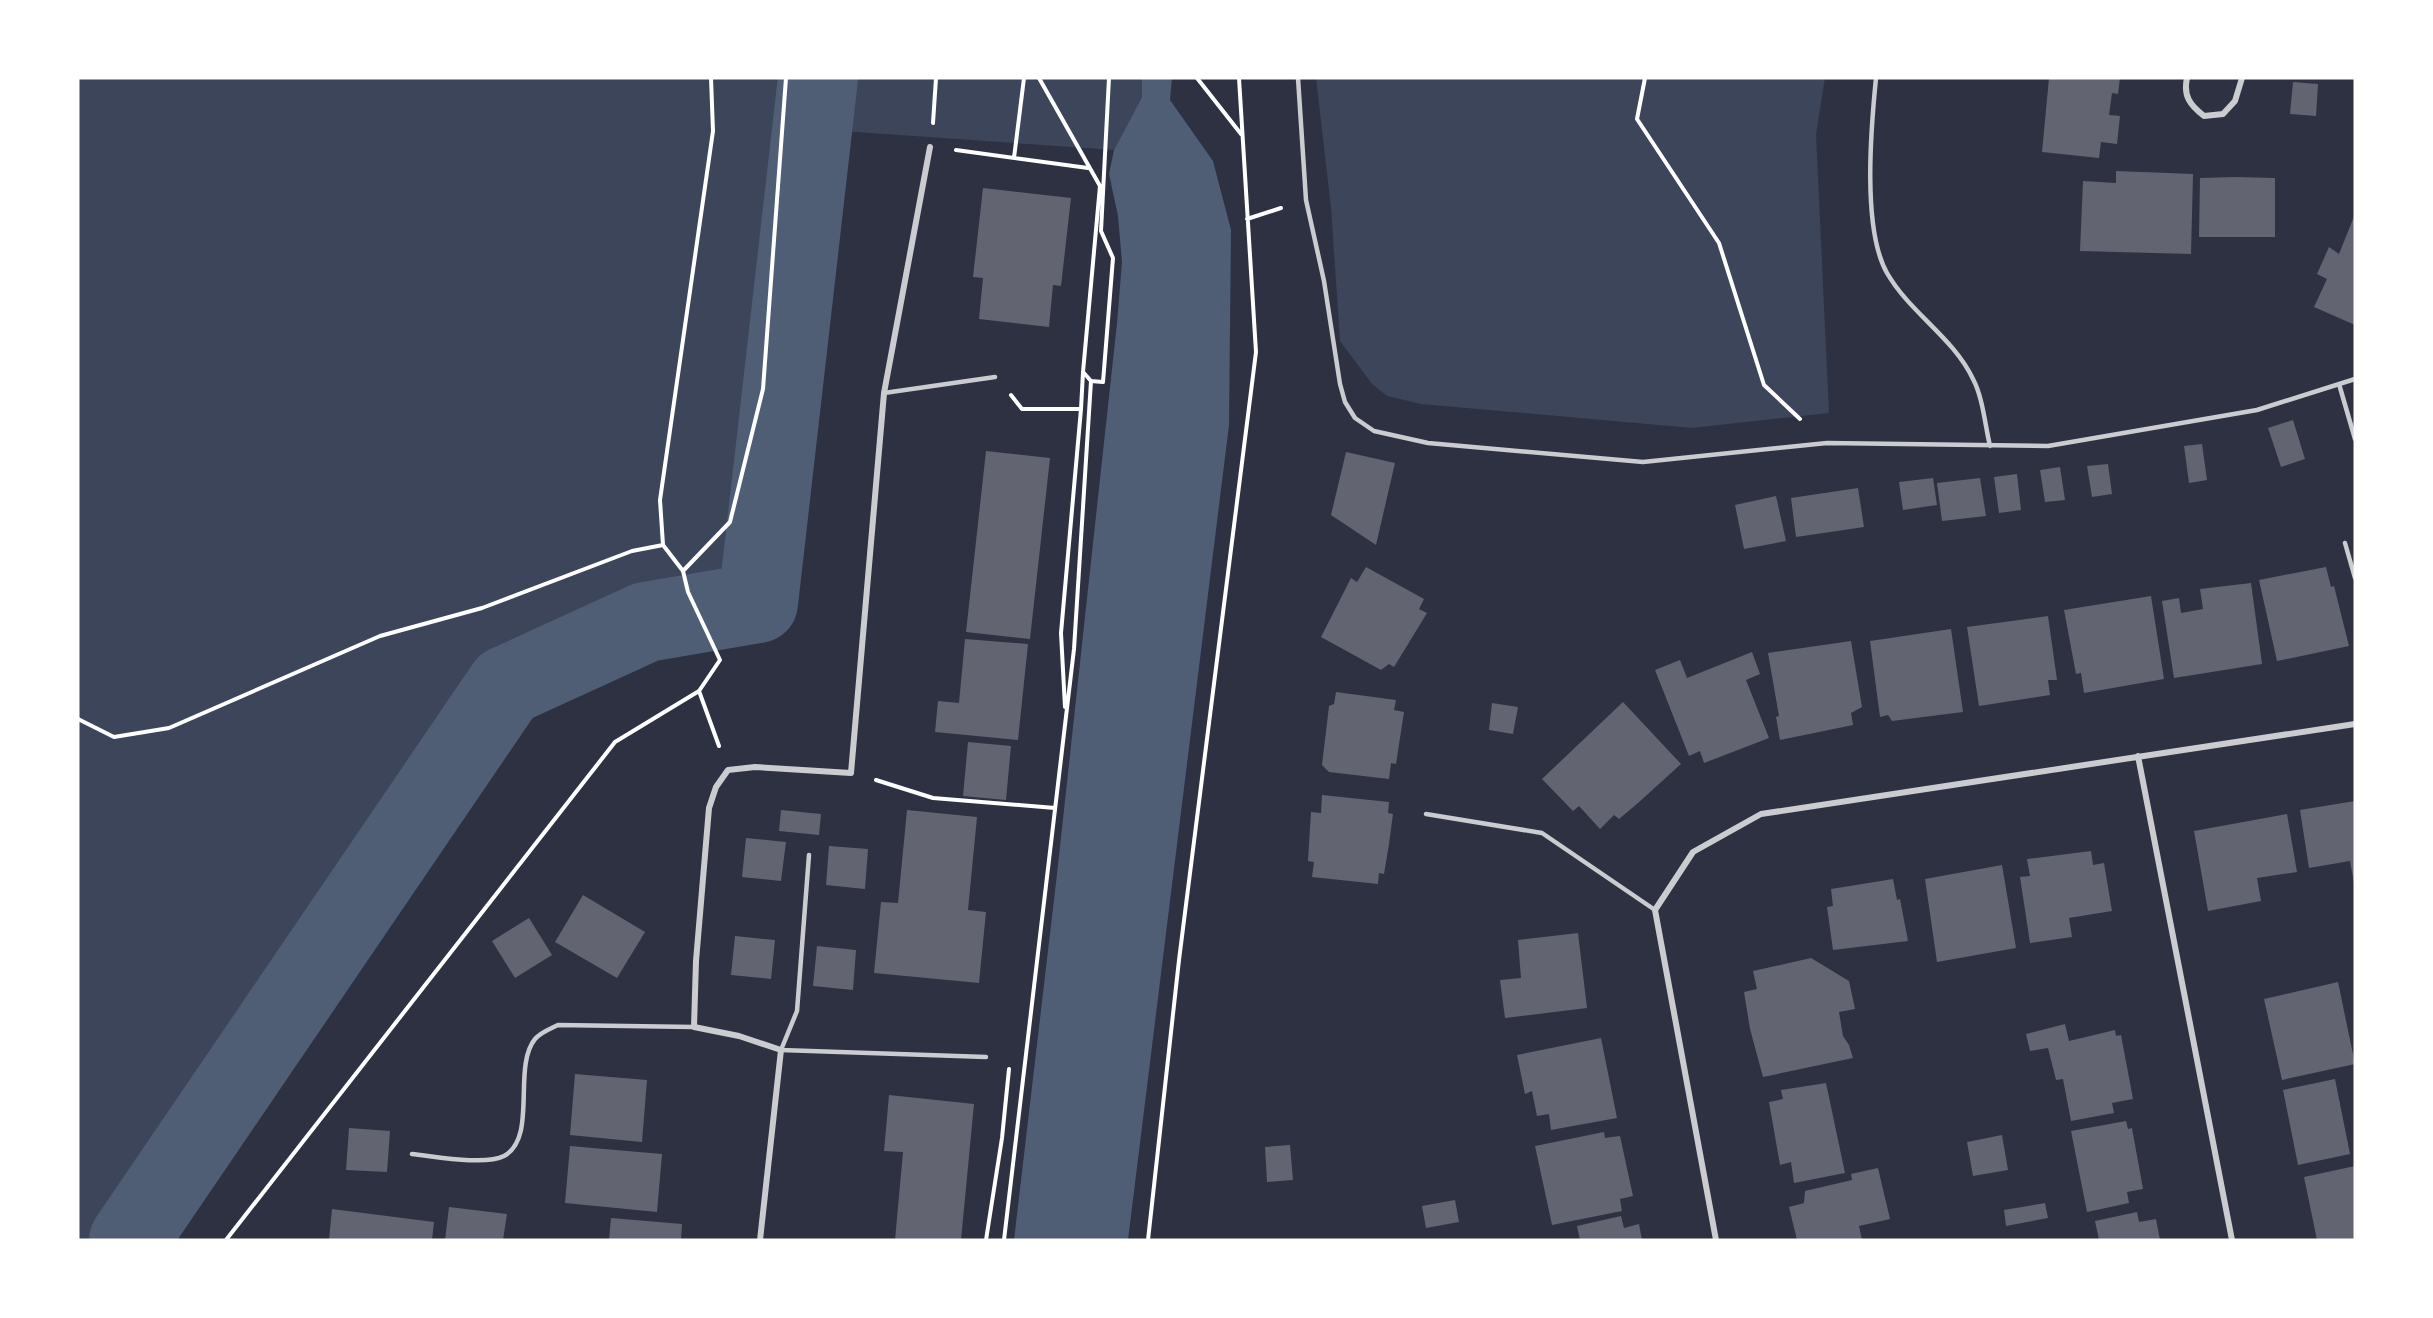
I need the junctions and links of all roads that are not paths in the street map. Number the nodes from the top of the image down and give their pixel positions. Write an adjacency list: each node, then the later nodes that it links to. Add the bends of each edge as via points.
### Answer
1 (1298, 78): 11 (lane, via 1306,200 1324,281 1332,345 1345,402 1355,418 1374,431 1428,443 1644,462 1827,444)
2 (1876, 78): 11 (lane, via 1870,185 1875,236 1883,262 1907,304 1954,349 1974,380)
3 (2187, 78): 4 (street, via 2185,89 2190,105 2204,116 2223,114 2235,101)
4 (2242, 78)
5 (930, 147): 9 (street)
6 (995, 377): 9 (lane)
7 (2355, 379): 8 (lane)
8 (2339, 384): 10 (lane); 11 (lane, via 2257,410 2048,446)
9 (884, 393): 19 (street, via 851,773 755,767 728,770 716,787 709,808)
10 (2355, 439)
11 (1990, 446)
12 (2345, 543): 13 (lane)
13 (2355, 578)
14 (2355, 724): 15 (street)
15 (2138, 756): 18 (street, via 1761,813 1693,852); 25 (street)
16 (1426, 814): 18 (lane, via 1542,833)
17 (809, 855): 20 (lane, via 797,1011)
18 (1655, 910): 24 (street)
19 (694, 1027): 20 (street); 22 (lane, via 571,1024 551,1028 535,1040 528,1052 520,1133 514,1147 504,1156 475,1159)
20 (781, 1050): 21 (lane); 23 (street)
21 (986, 1057)
22 (412, 1154)
23 (760, 1240)
24 (1716, 1240)
25 (2232, 1240)

